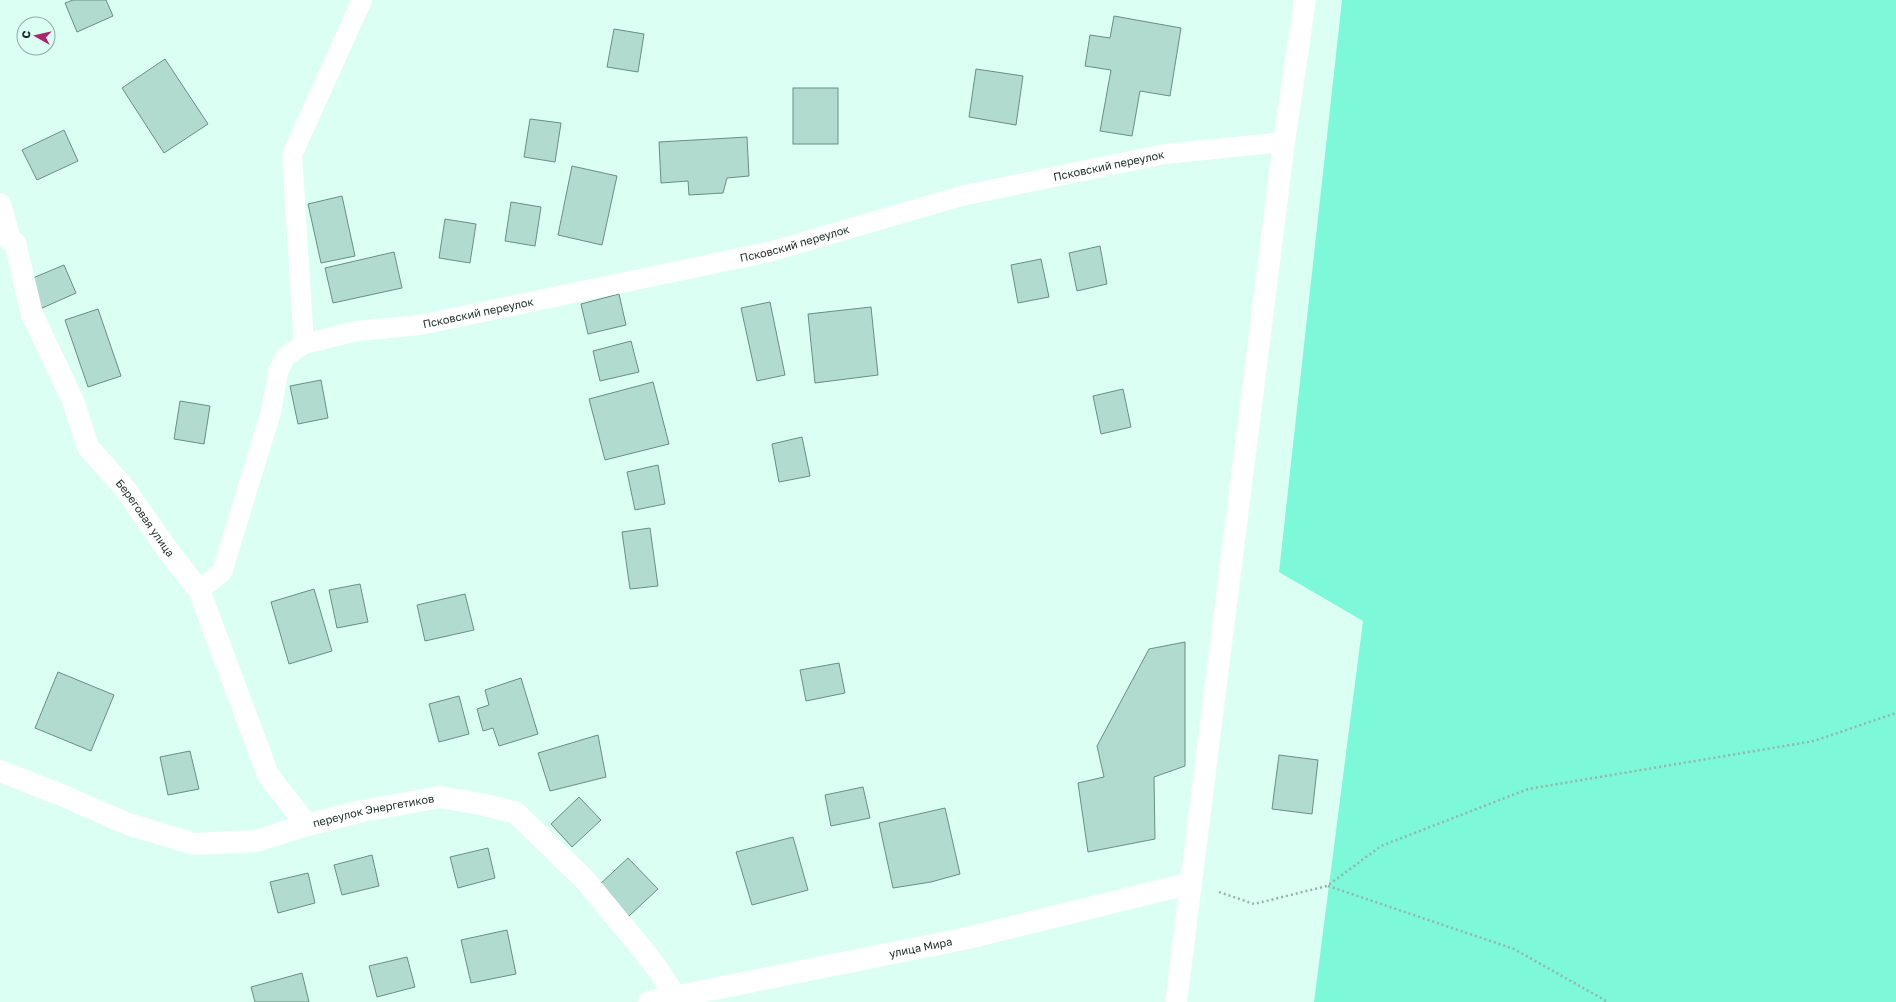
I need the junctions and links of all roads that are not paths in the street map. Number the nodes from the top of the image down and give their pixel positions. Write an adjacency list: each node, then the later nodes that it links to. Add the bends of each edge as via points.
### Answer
1 (362, 0): 5 (lane, via 292,155)
2 (1305, 0): 3 (street)
3 (1284, 142): 5 (lane, Псковский переулок, via 1150,157 961,196 769,252 420,325 357,331); 9 (street)
4 (0, 204): 6 (street, Береговая улица, via 10,240 15,243 32,314 72,401 88,447 126,490)
5 (304, 344): 6 (lane, Псковский переулок, via 285,357 278,372 271,412 222,572)
6 (199, 590): 8 (street, Береговая улица, via 268,775)
7 (0, 771): 8 (street, переулок Энергетиков, via 128,824 194,844 256,841)
8 (307, 825): 10 (street, переулок Энергетиков, via 362,811 440,797 516,813 586,880 652,961)
9 (1191, 883): 10 (street, улица Мира, via 968,938); 12 (street)
10 (676, 997): 11 (street, улица Мира)
11 (649, 1002)
12 (1176, 1002)

